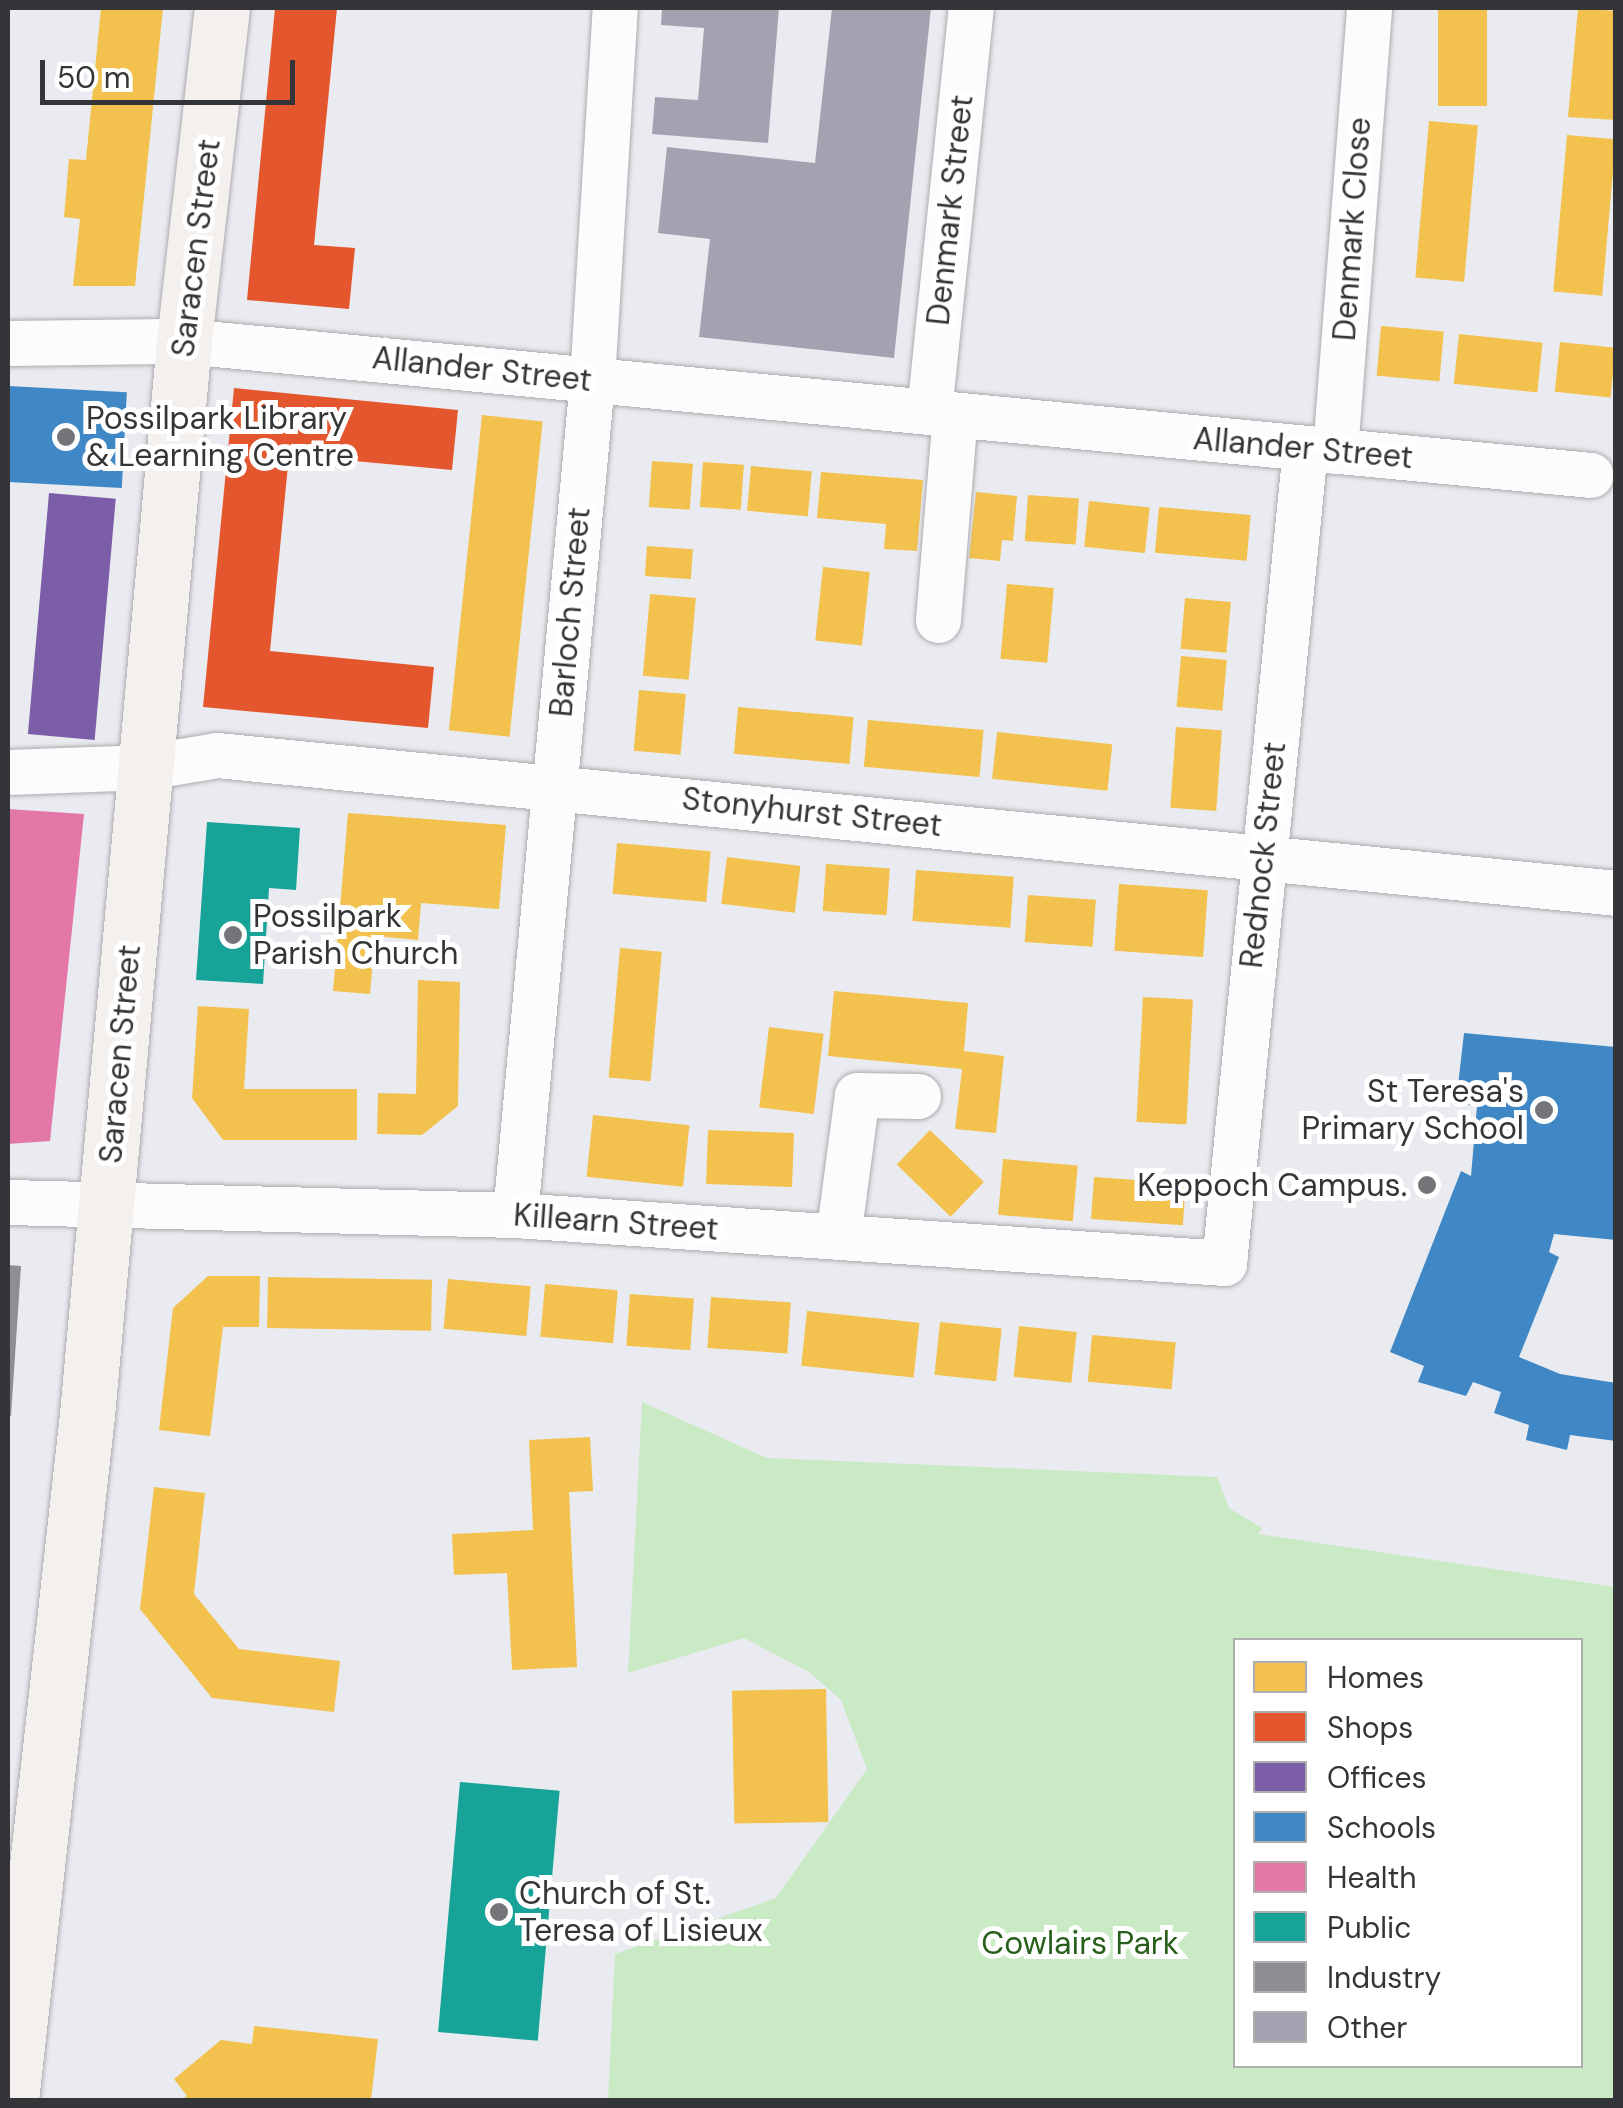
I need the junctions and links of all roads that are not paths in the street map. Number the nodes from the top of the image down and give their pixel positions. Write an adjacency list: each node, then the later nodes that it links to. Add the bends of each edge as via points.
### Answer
1 (222, 8): 5 (main road, Saracen Street)
2 (615, 8): 7 (street, Barloch Street)
3 (971, 8): 8 (street, Denmark Street)
4 (1369, 8): 9 (street, Denmark Close)
5 (184, 341): 6 (street, Allander Street); 7 (street, Allander Street); 12 (main road, Saracen Street)
6 (8, 343)
7 (592, 380): 8 (street, Allander Street); 14 (street, Barloch Street)
8 (942, 414): 9 (street, Allander Street); 11 (street)
9 (1320, 450): 10 (street, Allander Street); 15 (street, Rednock Street)
10 (1590, 475)
11 (938, 620)
12 (146, 767): 13 (street, Stonyhurst Street); 14 (street, Stonyhurst Street, via 217,756); 19 (main road, Saracen Street)
13 (8, 772)
14 (553, 786): 15 (street, Stonyhurst Street); 20 (street, Barloch Street)
15 (1261, 859): 16 (street, Stonyhurst Street); 22 (street, Rednock Street)
16 (1616, 892)
17 (918, 1096): 21 (street, via 857,1095)
18 (8, 1202): 19 (street, Killearn Street)
19 (107, 1203): 20 (street, Killearn Street); 23 (main road, Saracen Street)
20 (515, 1215): 21 (street, Killearn Street)
21 (838, 1237): 22 (street, Killearn Street)
22 (1224, 1263)
23 (11, 2100)

